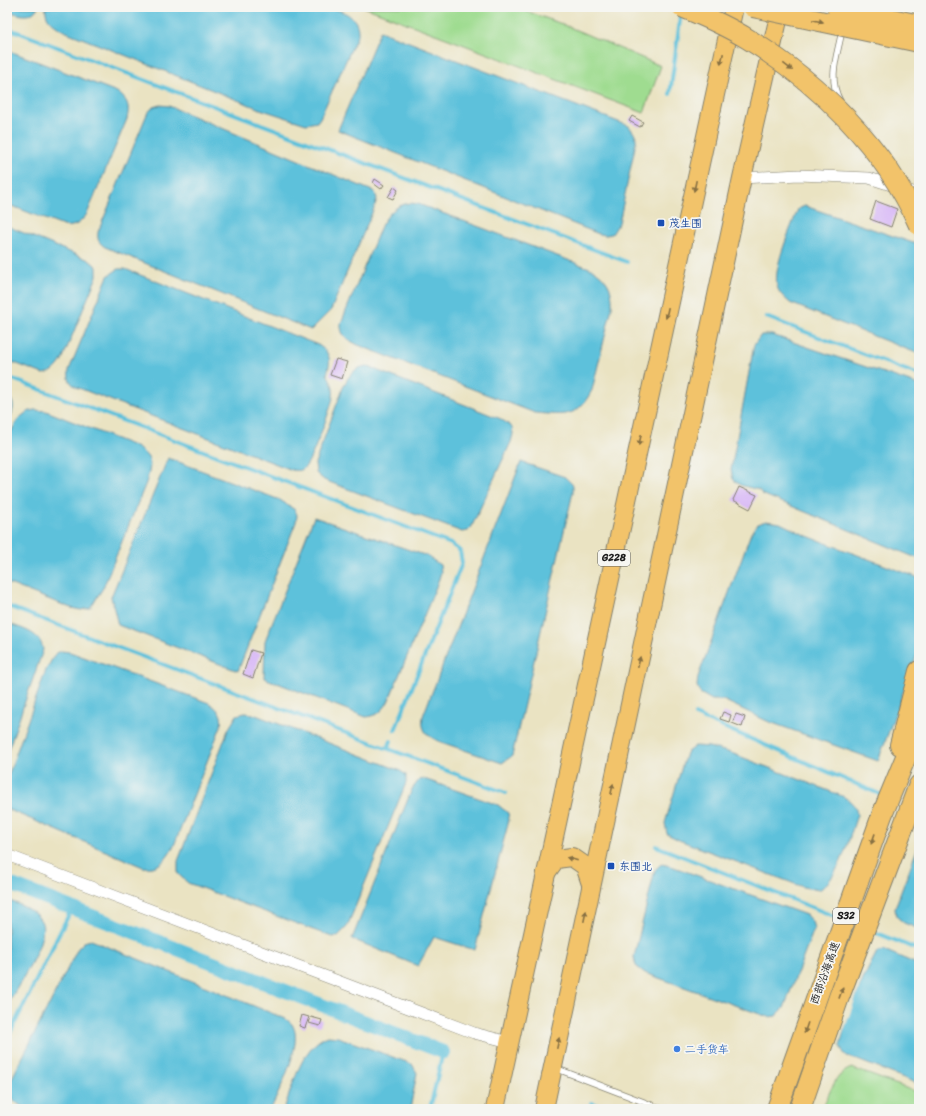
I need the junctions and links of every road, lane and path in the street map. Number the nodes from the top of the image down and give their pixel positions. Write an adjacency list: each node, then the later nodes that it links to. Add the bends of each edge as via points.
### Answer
1 (682, 7): 11 (highway, one-way to 11, bridge, via 747,38 818,91 858,131 894,178)
2 (734, 7): 17 (highway, G228, one-way to 17)
3 (753, 7): 7 (highway, one-way to 7, bridge)
4 (781, 7): 8 (highway)
5 (843, 13): 6 (highway, bridge); 9 (lane, via 834,66 833,82 837,95 844,108)
6 (919, 25)
7 (919, 42)
8 (742, 178): 9 (street, via 799,175 869,178); 18 (highway, one-way to 8)
9 (908, 190): 10 (street)
10 (919, 194)
11 (919, 225)
12 (919, 671): 15 (highway)
13 (919, 725): 15 (highway, 西部沿海高速 / S32)
14 (919, 785): 25 (highway, 西部沿海高速 / S32, one-way to 14, via 839,997)
15 (882, 815): 24 (highway, 西部沿海高速 / S32, one-way to 24)
16 (7, 855): 19 (street, via 474,1034)
17 (546, 874): 18 (highway, one-way to 17, via 585,866 572,857 556,859); 19 (highway, G228)
18 (592, 884): 20 (highway, one-way to 18)
19 (509, 1042): 21 (highway, G228)
20 (552, 1067): 22 (highway); 23 (lane)
21 (495, 1109)
22 (544, 1109)
23 (662, 1109)
24 (777, 1109)
25 (800, 1109)

